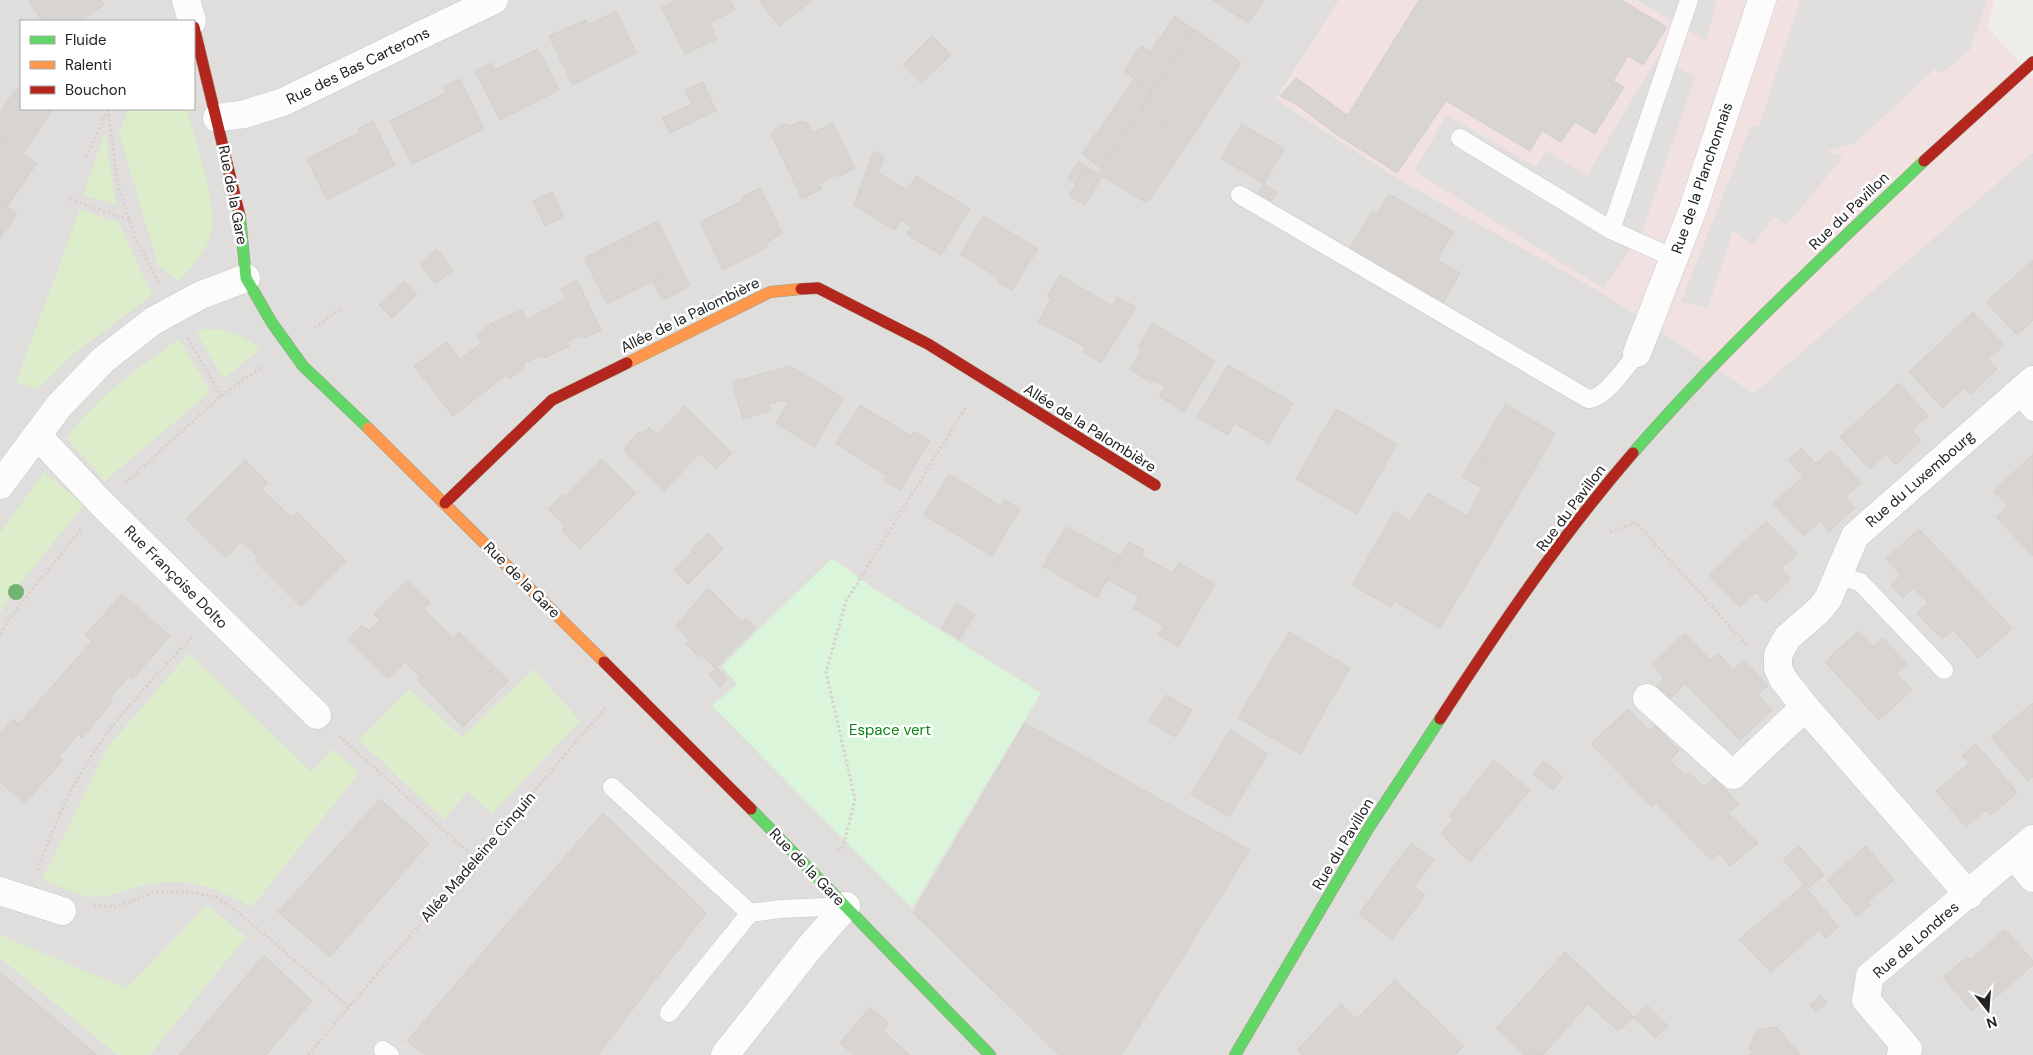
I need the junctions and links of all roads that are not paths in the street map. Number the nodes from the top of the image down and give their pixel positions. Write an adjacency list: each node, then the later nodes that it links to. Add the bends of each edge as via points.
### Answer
1 (186, 0): 5 (street)
2 (494, 0): 8 (street, Rue des Bas Carterons, via 283,102 245,114)
3 (1689, 0): 11 (lane)
4 (1762, 0): 12 (street, Rue de la Planchonnais)
5 (192, 20)
6 (195, 31): 8 (street, Rue de la Gare)
7 (2033, 62): 36 (street, Rue du Pavillon, via 1932,153 1735,342 1656,425 1582,516 1484,651 1368,829)
8 (218, 118): 13 (street, Rue de la Gare, via 243,229)
9 (1460, 138): 11 (lane)
10 (1240, 195): 14 (lane, via 1588,399 1602,394)
11 (1611, 230): 12 (lane)
12 (1674, 258): 14 (street, Rue de la Planchonnais)
13 (246, 278): 16 (street, via 201,295 153,321 103,360 59,406); 19 (street, Rue de la Gare, via 272,324 303,366)
14 (1638, 353)
15 (2028, 395): 20 (street, Rue du Luxembourg, via 1855,536)
16 (37, 435): 17 (street); 24 (street, Rue Françoise Dolto, via 102,504)
17 (0, 484)
18 (1155, 485): 19 (street, Allée de la Palombière, via 928,344 818,288 770,292 552,400)
19 (445, 504): 30 (street, Rue de la Gare)
20 (1839, 576): 21 (lane, via 1860,582); 23 (street, Rue du Luxembourg, via 1828,599 1787,638 1778,655 1778,668 1783,679)
21 (1944, 670)
22 (1647, 698): 23 (street, via 1733,775)
23 (1805, 707): 29 (street)
24 (317, 716)
25 (612, 788): 32 (lane)
26 (2024, 847): 27 (street); 29 (street, Rue de Londres)
27 (2033, 878)
28 (0, 891): 31 (street)
29 (1969, 895): 37 (street, Rue de Londres, via 1870,976 1866,1000 1908,1049)
30 (846, 906): 32 (lane); 34 (street); 35 (street, Rue de la Gare)
31 (62, 912)
32 (750, 913): 33 (lane)
33 (670, 1014)
34 (725, 1055)
35 (990, 1055)
36 (1235, 1055)
37 (1901, 1055)

